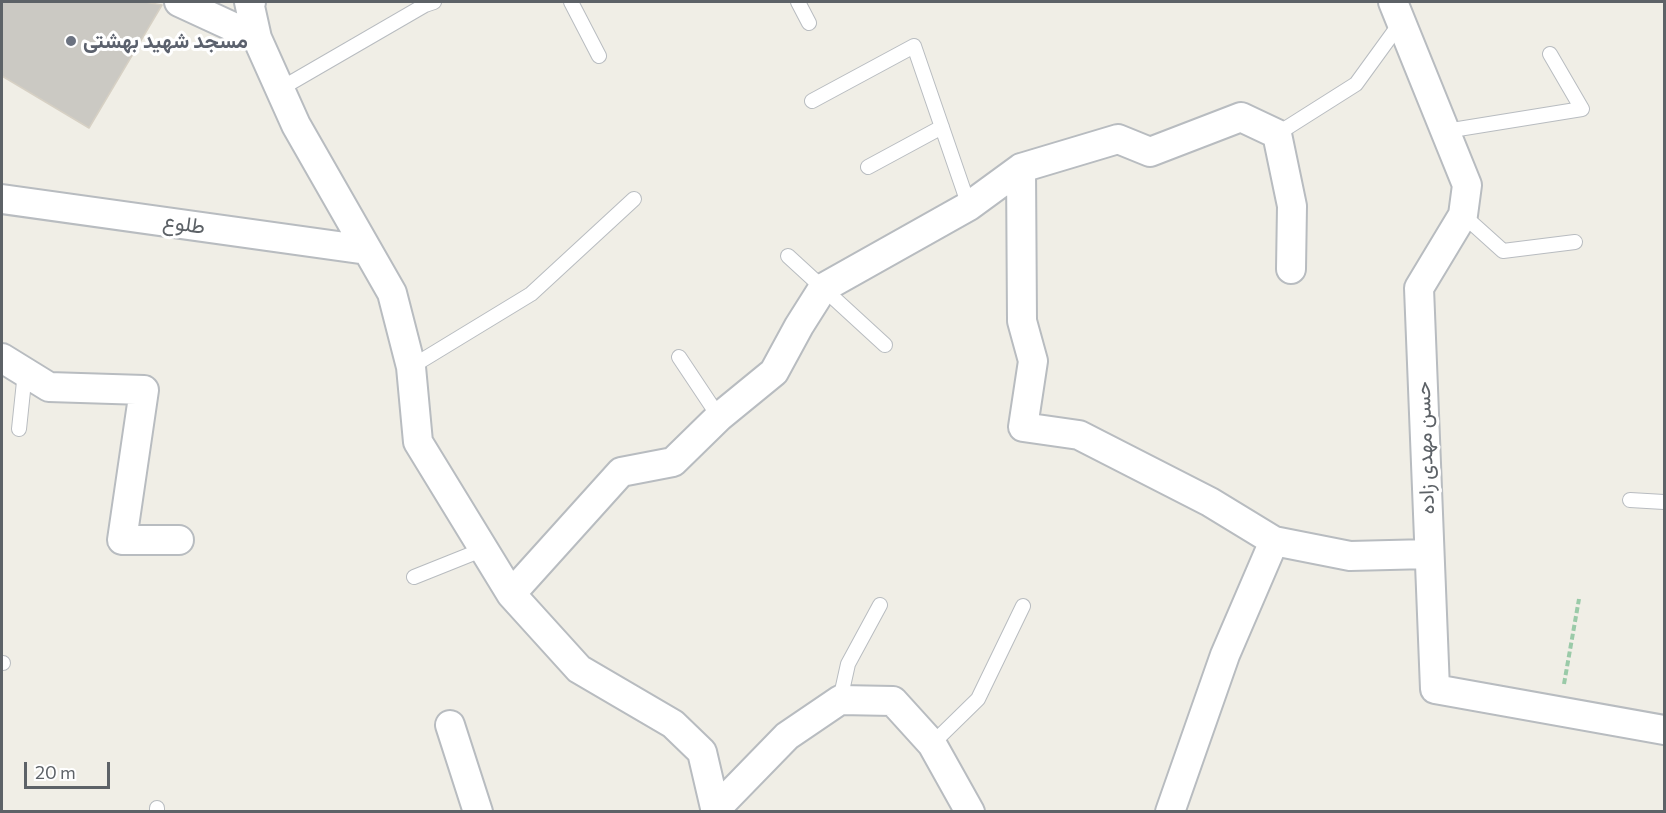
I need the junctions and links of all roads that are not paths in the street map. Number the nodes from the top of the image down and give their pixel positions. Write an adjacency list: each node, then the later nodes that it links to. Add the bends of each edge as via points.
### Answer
1 (179, 2): 8 (street)
2 (250, 2): 8 (street)
3 (434, 2): 11 (lane)
4 (571, 2): 10 (lane)
5 (798, 2): 7 (lane)
6 (1397, 12): 14 (street, حسن مهدی زاده); 15 (lane, via 1356,84)
7 (808, 23)
8 (257, 38): 11 (street)
9 (1550, 54): 14 (lane, via 1582,109)
10 (599, 56)
11 (280, 89): 23 (street, via 296,125)
12 (812, 101): 13 (lane, via 914,46)
13 (942, 127): 16 (lane); 20 (lane)
14 (1446, 131): 21 (street, حسن مهدی زاده, via 1467,185)
15 (1276, 134): 17 (street, via 1241,117 1150,152 1118,139); 25 (street, via 1292,206)
16 (868, 167)
17 (1021, 168): 20 (street); 36 (street, via 1022,321 1033,361 1023,427 1079,435 1210,502)
18 (2, 199): 23 (street, طلوع)
19 (634, 199): 30 (lane, via 531,294)
20 (969, 206): 26 (street)
21 (1463, 215): 22 (lane, via 1503,251); 38 (street, حسن مهدی زاده, via 1419,288)
22 (1575, 242)
23 (367, 250): 30 (street, via 392,293)
24 (788, 256): 26 (lane)
25 (1291, 269)
26 (823, 288): 27 (lane); 31 (street, via 774,372)
27 (885, 345)
28 (679, 357): 31 (lane)
29 (13, 365): 32 (lane); 35 (street, via 49,387 144,390 122,540)
30 (411, 367): 37 (street, via 418,442)
31 (719, 417): 40 (street, via 673,462 621,472)
32 (19, 429)
33 (1630, 500): 34 (lane)
34 (1665, 502)
35 (179, 540)
36 (1274, 541): 38 (street, via 1350,556); 50 (street, via 1225,655)
37 (484, 549): 39 (lane); 40 (street)
38 (1430, 554): 45 (street, حسن مهدی زاده, via 1435,689)
39 (414, 577)
40 (511, 594): 47 (street, via 579,669 673,724 702,752)
41 (880, 605): 43 (lane, via 848,664)
42 (1023, 606): 46 (lane, via 978,699)
43 (840, 700): 46 (street, via 893,701); 47 (street, via 787,735)
44 (450, 725): 48 (street)
45 (1665, 730)
46 (932, 744): 49 (street)
47 (716, 811)
48 (478, 812)
49 (970, 812)
50 (1170, 812)

